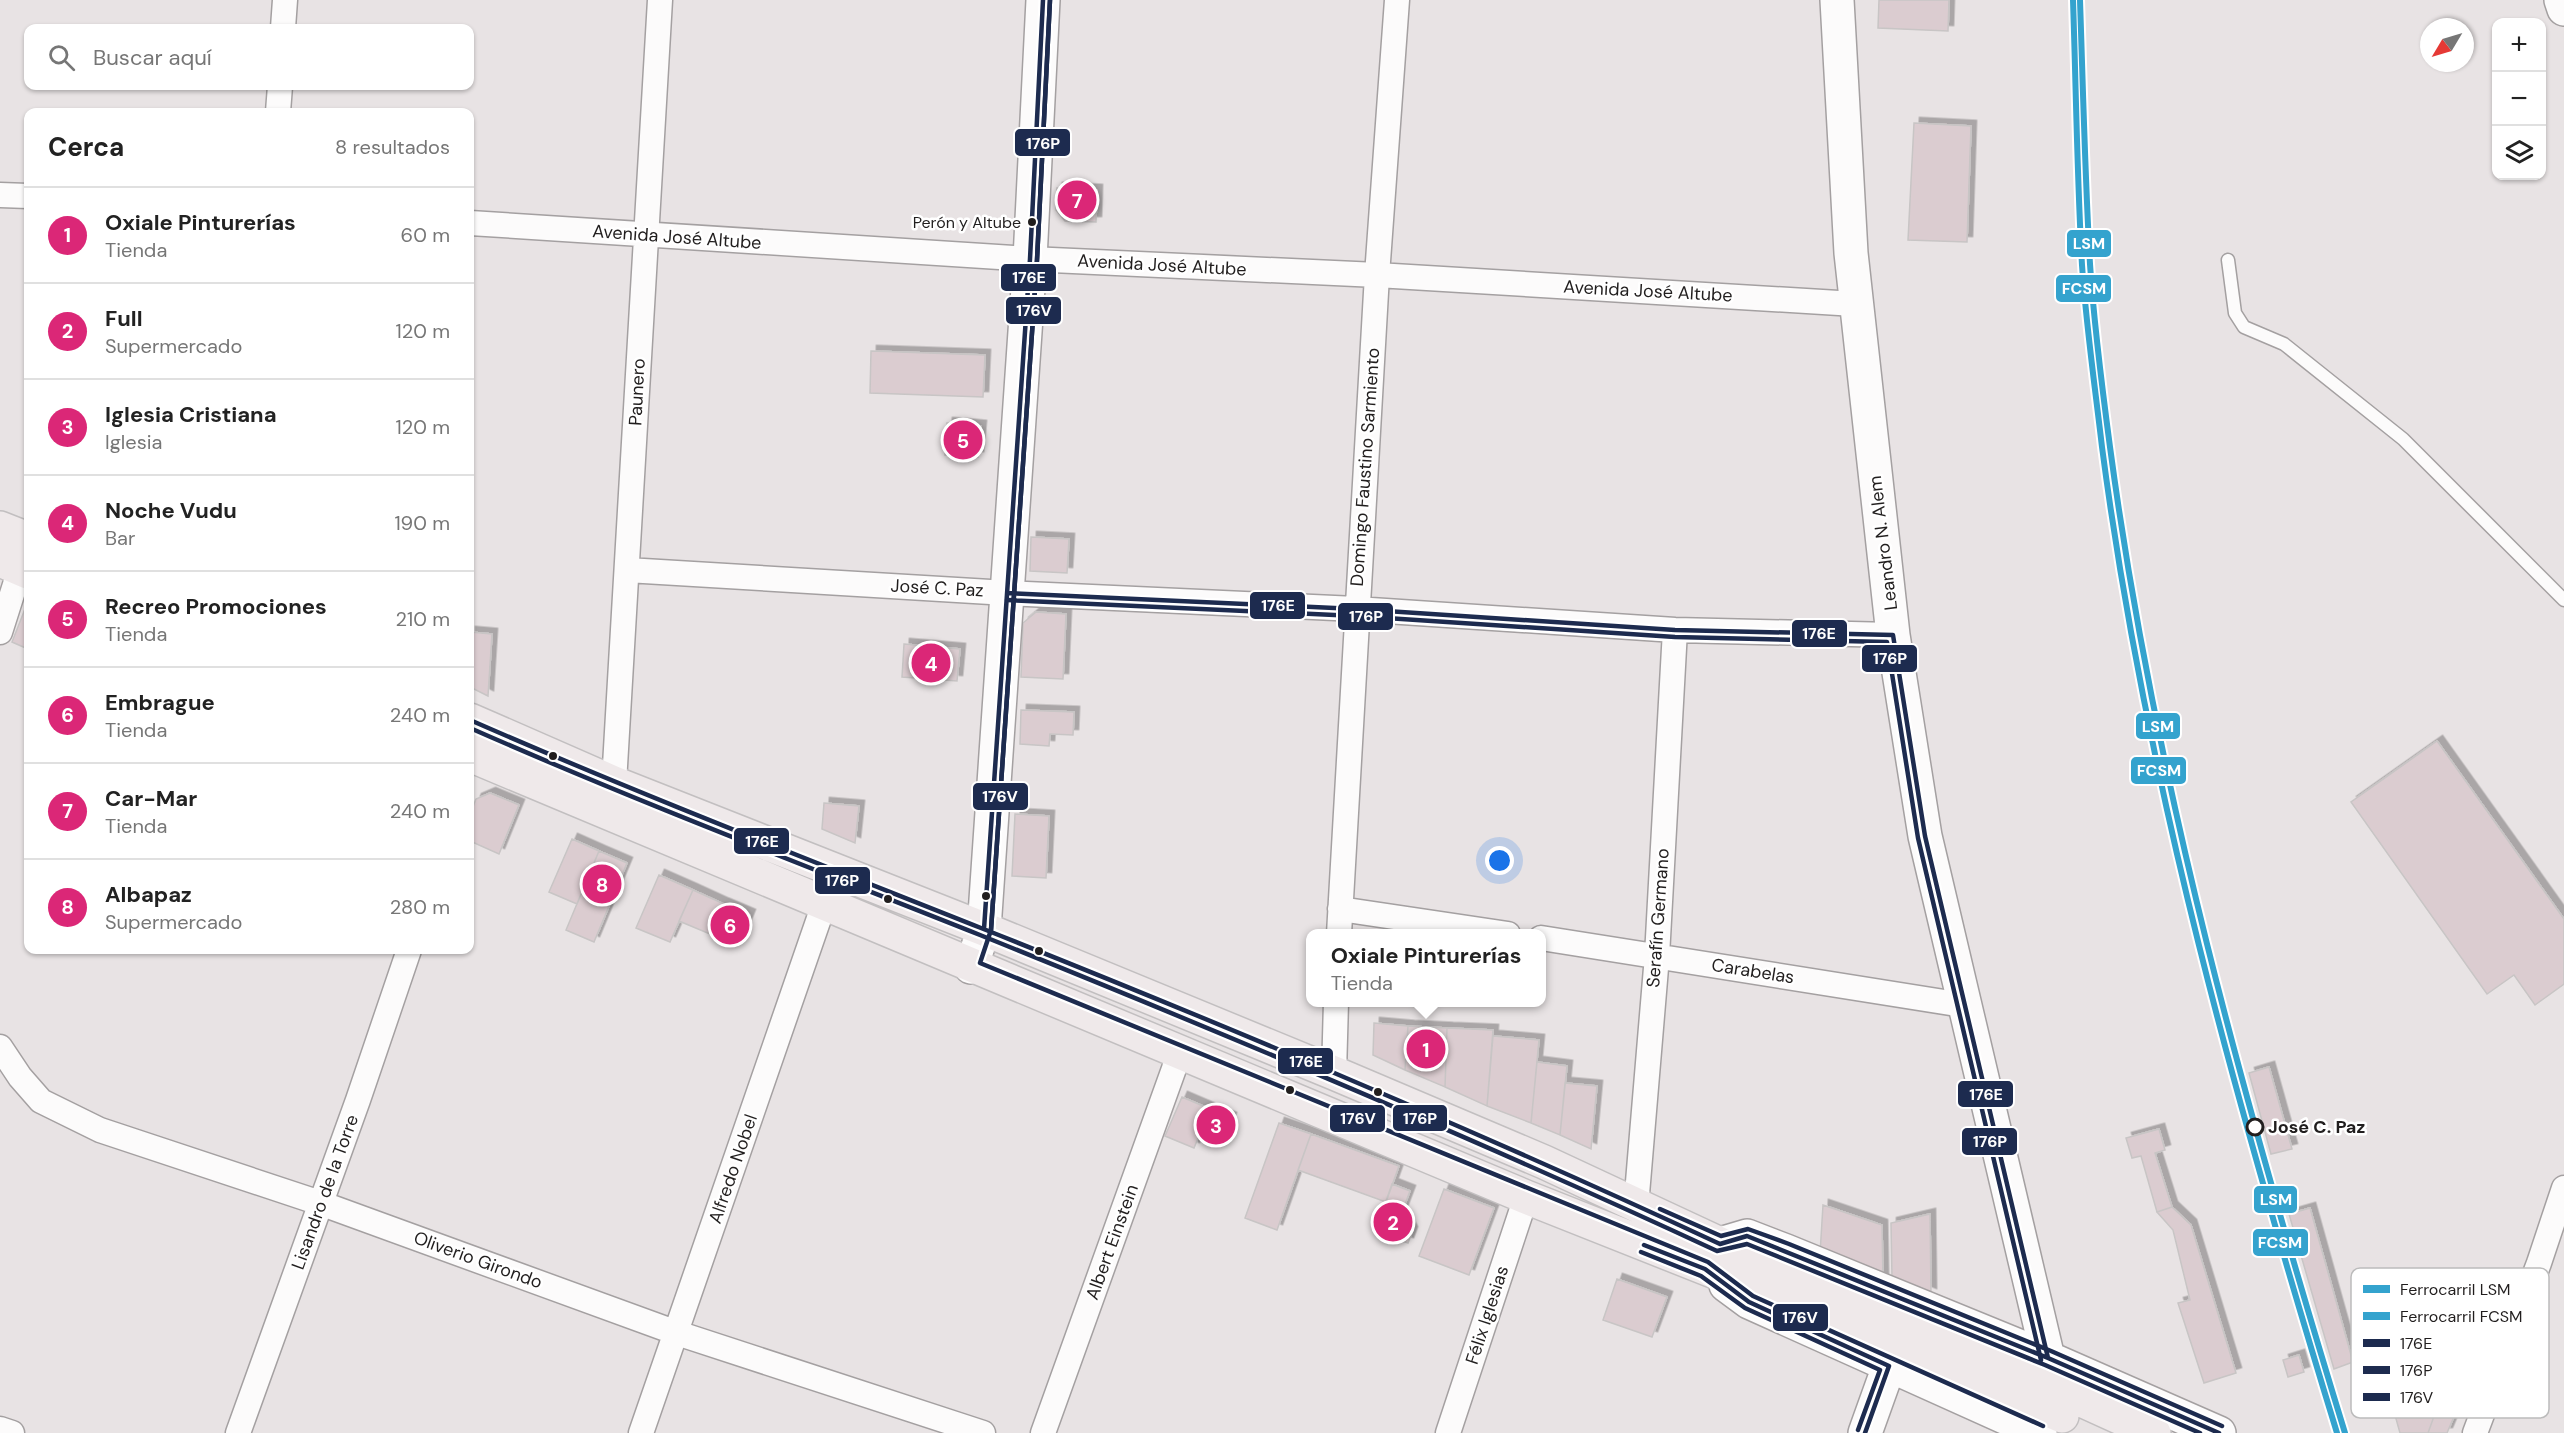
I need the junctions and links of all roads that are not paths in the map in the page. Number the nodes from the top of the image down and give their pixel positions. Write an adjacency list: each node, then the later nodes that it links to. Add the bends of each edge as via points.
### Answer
1 (285, 0): 8 (street)
2 (660, 0): 14 (street, Paunero)
3 (1043, 0): 15 (street)
4 (1397, 0): 17 (street, Domingo Faustino Sarmiento)
5 (1837, 0): 18 (street, Leandro N. Alem)
6 (2561, 0): 7 (street)
7 (2564, 9)
8 (283, 24)
9 (280, 90): 10 (street)
10 (278, 108)
11 (0, 195): 12 (street)
12 (24, 196)
13 (474, 223): 14 (street, Avenida José Altube)
14 (646, 235): 15 (street, Avenida José Altube); 21 (street, Paunero)
15 (1030, 259): 17 (street, Avenida José Altube); 22 (street)
16 (2228, 260): 23 (lane, via 2235,313 2244,327 2284,344 2403,439)
17 (1377, 275): 18 (street, Avenida José Altube); 24 (street, Domingo Faustino Sarmiento)
18 (1855, 304): 27 (street, Leandro N. Alem)
19 (0, 528): 20 (main road)
20 (19, 560): 26 (street)
21 (627, 570): 22 (street, José C. Paz); 29 (street, Paunero)
22 (1007, 593): 24 (street, José C. Paz); 32 (street)
23 (2564, 600)
24 (1356, 609): 25 (street, José C. Paz); 31 (street, Domingo Faustino Sarmiento)
25 (1675, 630): 27 (street, José C. Paz); 37 (street, Serafín Germano)
26 (0, 632)
27 (1893, 635): 39 (street, Leandro N. Alem, via 1925,836)
28 (474, 746): 29 (main road); 30 (main road)
29 (614, 783): 32 (main road)
30 (824, 904): 38 (main road); 52 (street, Alfredo Nobel)
31 (1340, 909): 33 (street, Domingo Faustino Sarmiento); 34 (street)
32 (984, 929): 38 (street); 43 (main road)
33 (1339, 929)
34 (1480, 929)
35 (1546, 939): 37 (street, Carabelas)
36 (408, 954): 46 (street, Lisandro de la Torre)
37 (1657, 956): 39 (street, Carabelas); 47 (street, Serafín Germano)
38 (971, 967): 42 (main road)
39 (1963, 1005): 53 (street, Leandro N. Alem)
40 (1336, 1007): 43 (street)
41 (0, 1047): 46 (street, Oliverio Girondo, via 41,1101 65,1114 100,1130)
42 (1180, 1052): 45 (main road); 61 (street, Albert Einstein)
43 (1334, 1072): 47 (main road)
44 (2564, 1188): 50 (street)
45 (1526, 1197): 49 (main road); 62 (street, Félix Iglesias)
46 (320, 1203): 52 (street, Oliverio Girondo); 58 (street, Lisandro de la Torre)
47 (1636, 1206): 49 (main road)
48 (2564, 1256): 50 (street)
49 (1713, 1257): 53 (street, via 1747,1236); 54 (street, via 1749,1302); 65 (main road, via 1743,1282 1922,1354); 66 (main road, via 1923,1328)
50 (2539, 1263): 51 (street)
51 (2537, 1268)
52 (677, 1333): 59 (street, Alfredo Nobel); 60 (street, Oliverio Girondo)
53 (2048, 1358): 67 (street)
54 (1889, 1366): 63 (street); 64 (street)
55 (2481, 1418): 68 (street)
56 (0, 1429): 57 (street)
57 (12, 1433)
58 (238, 1433)
59 (641, 1433)
60 (983, 1433)
61 (1043, 1433)
62 (1448, 1433)
63 (1865, 1433)
64 (2040, 1433)
65 (2099, 1433)
66 (2154, 1433)
67 (2218, 1433)
68 (2475, 1433)

